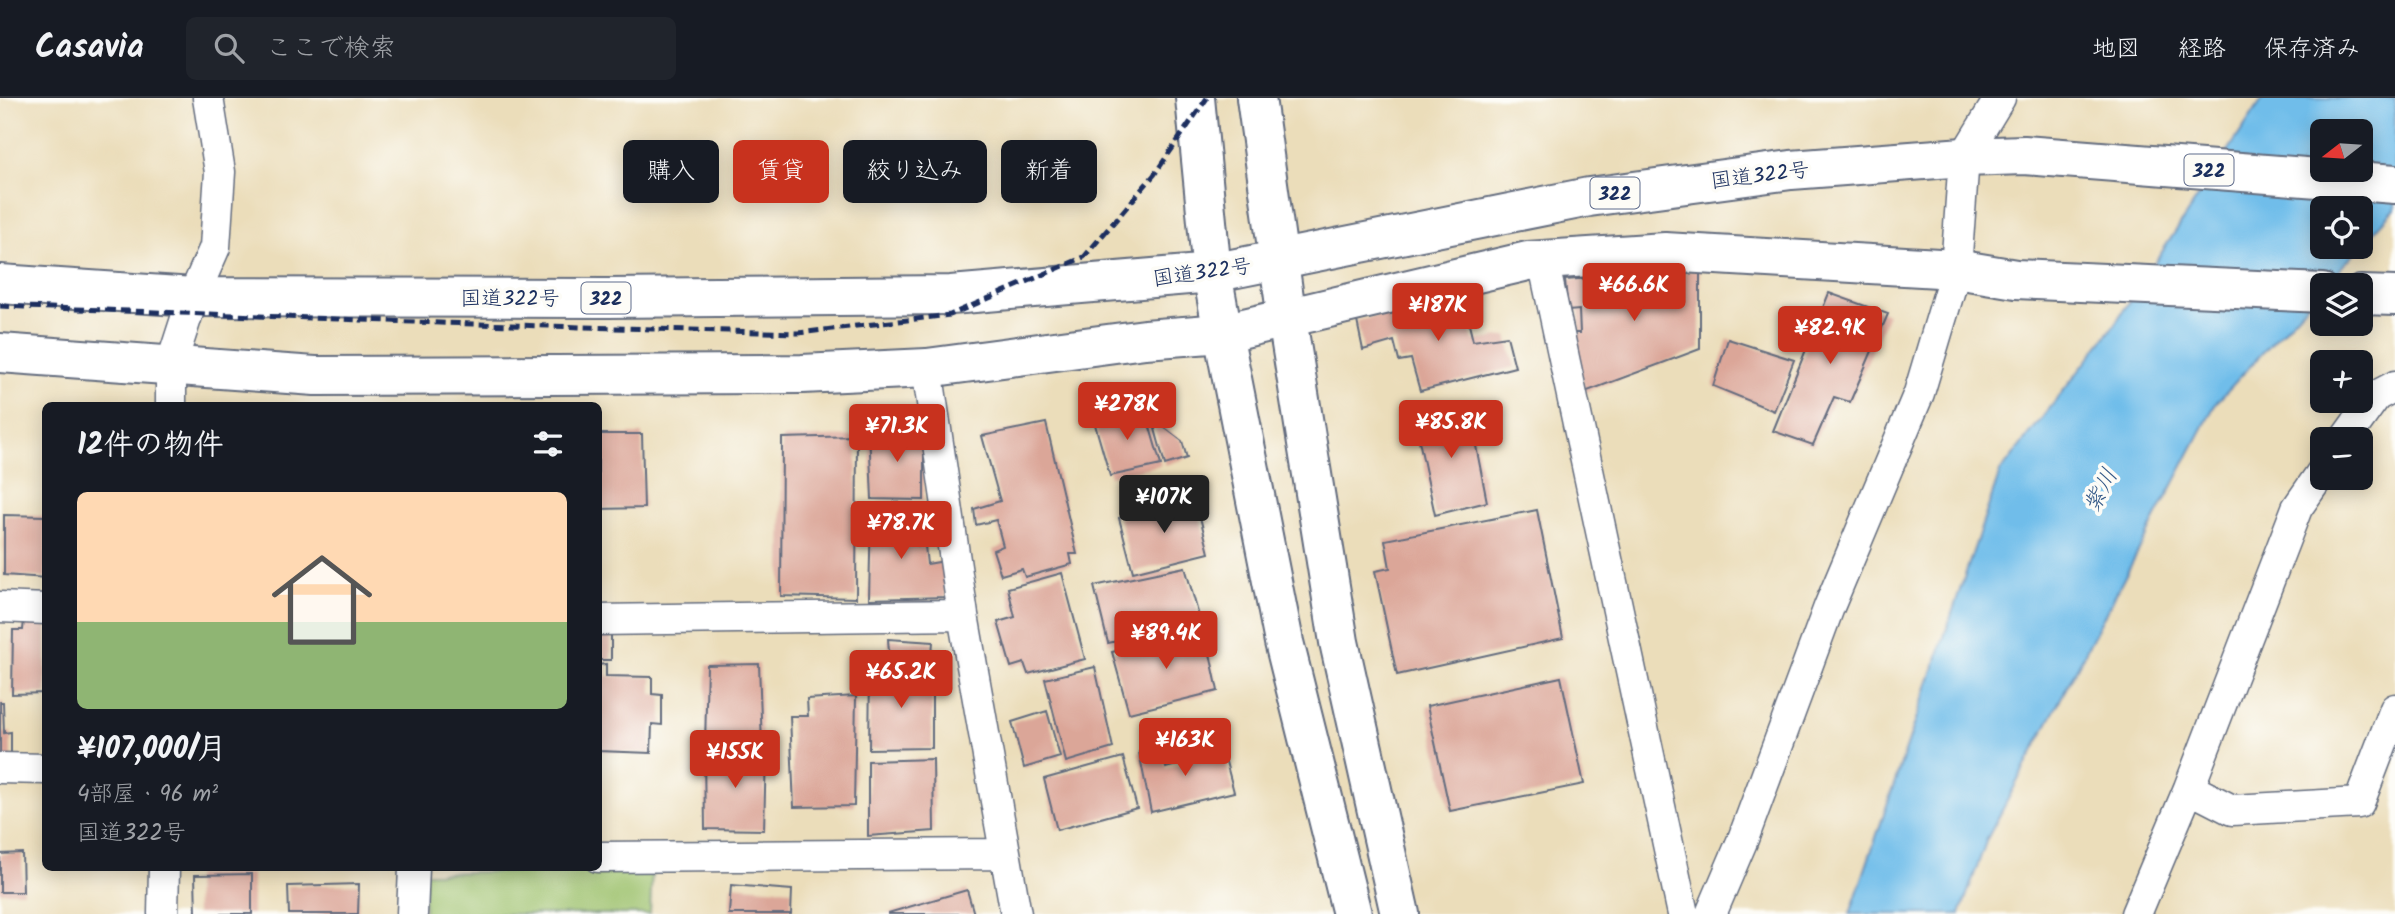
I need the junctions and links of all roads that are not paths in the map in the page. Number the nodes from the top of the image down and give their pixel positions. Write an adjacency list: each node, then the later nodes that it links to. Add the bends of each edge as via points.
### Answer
1 (208, 98): 15 (street, via 220,172 215,247)
2 (1195, 98): 10 (main road)
3 (1256, 98): 7 (main road)
4 (2000, 98): 5 (street)
5 (1964, 157): 6 (main road, 国道322号 / 322, via 2024,155); 7 (main road, 国道322号 / 322, via 1791,170 1589,197); 9 (street)
6 (2395, 184)
7 (1279, 259): 10 (main road, 国道322号 / 322); 16 (main road)
8 (1543, 260): 9 (main road, via 1665,252); 16 (main road); 42 (street)
9 (1956, 269): 12 (main road, via 2016,279); 43 (street, via 1919,393 1829,607)
10 (1212, 273): 15 (main road, 国道322号 / 322, via 951,295); 17 (main road)
11 (0, 284): 15 (main road, 国道322号 / 322)
12 (2310, 292)
13 (2373, 295): 14 (main road)
14 (2395, 296)
15 (193, 297): 19 (street)
16 (1287, 319): 17 (main road); 41 (main road, via 1339,642)
17 (1223, 333): 20 (main road); 40 (main road, via 1284,642)
18 (0, 353): 19 (main road)
19 (170, 365): 20 (main road, via 315,376 774,374); 22 (street)
20 (927, 368): 27 (street)
21 (2395, 386): 23 (street, via 2376,396)
22 (171, 402)
23 (2354, 427)
24 (2310, 489): 32 (street, via 2297,508)
25 (0, 607): 26 (street)
26 (42, 609)
27 (963, 615): 28 (street); 33 (street)
28 (602, 620)
29 (2395, 709): 32 (street, via 2359,803 2232,810)
30 (0, 768): 31 (street)
31 (42, 769)
32 (2189, 788): 44 (street)
33 (1004, 854): 34 (street); 39 (street)
34 (602, 857)
35 (164, 871): 37 (street)
36 (414, 871): 38 (street)
37 (163, 914)
38 (412, 914)
39 (1016, 914)
40 (1352, 914)
41 (1400, 914)
42 (1683, 914)
43 (1711, 914)
44 (2136, 914)

